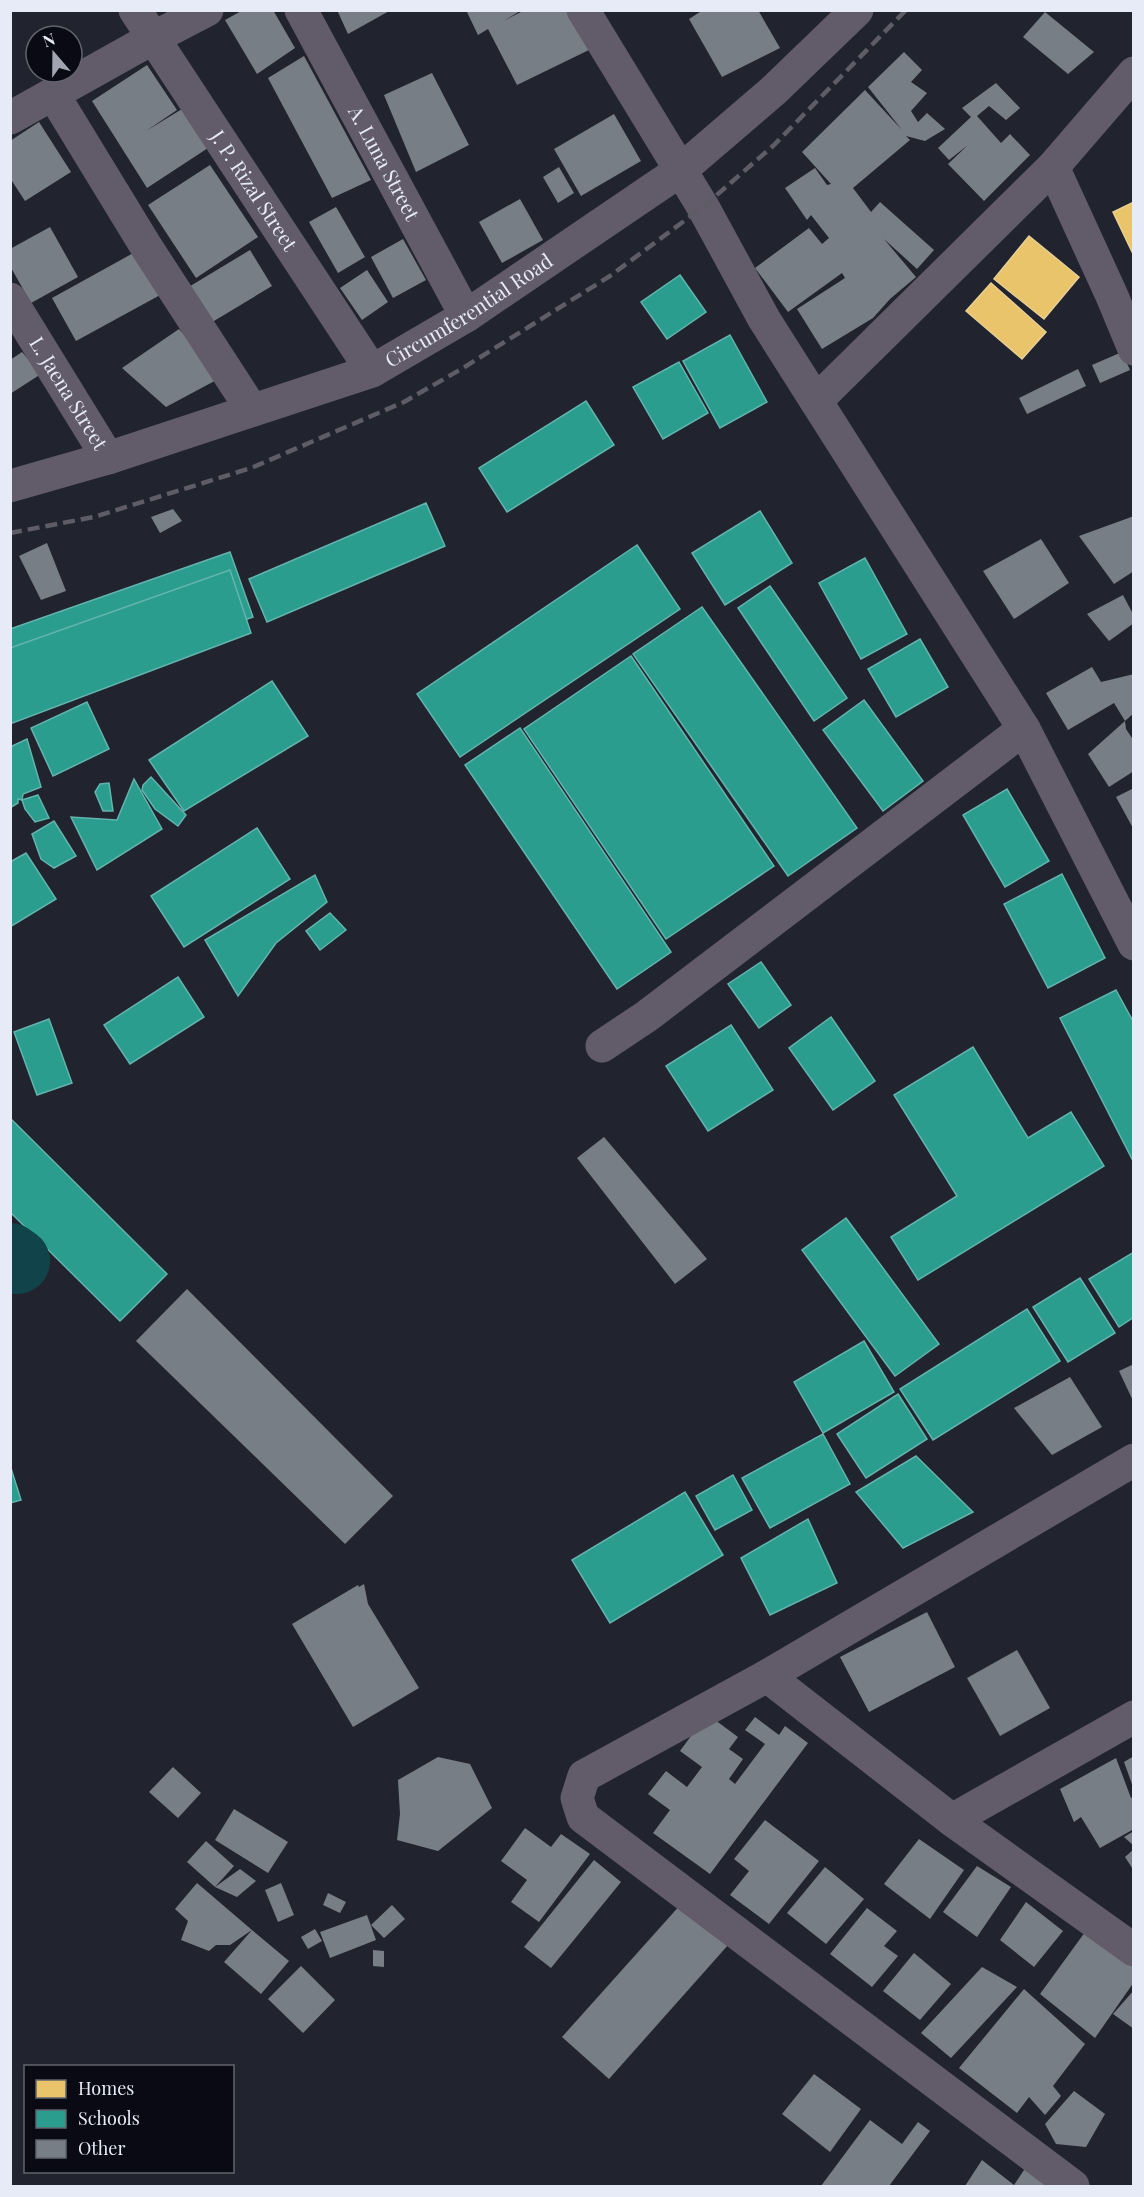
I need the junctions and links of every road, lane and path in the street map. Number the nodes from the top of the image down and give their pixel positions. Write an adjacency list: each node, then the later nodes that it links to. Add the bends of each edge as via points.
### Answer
1 (135, 10): 6 (street, J. P. Rizal Street)
2 (207, 10): 6 (street)
3 (301, 10): 13 (street, A. Luna Street)
4 (584, 10): 11 (street)
5 (855, 11): 11 (street, Circumferential Road, via 773,91)
6 (153, 38): 8 (street); 15 (street, J. P. Rizal Street)
7 (1134, 73): 10 (street)
8 (53, 94): 9 (street); 17 (street)
9 (10, 118)
10 (1053, 167): 14 (street); 16 (street)
11 (681, 170): 13 (street, Circumferential Road); 16 (street, via 764,319)
12 (10, 299): 18 (street, L. Jaena Street)
13 (466, 316): 15 (street, Circumferential Road)
14 (1134, 349)
15 (372, 371): 17 (street, Circumferential Road)
16 (816, 401): 20 (street)
17 (252, 410): 18 (street, Circumferential Road)
18 (108, 458): 19 (street, Circumferential Road)
19 (10, 486)
20 (1024, 729): 21 (street); 22 (street)
21 (1134, 944)
22 (602, 1046)
23 (1134, 1460): 24 (street)
24 (766, 1676): 26 (street); 28 (street, via 584,1776 577,1798 583,1817)
25 (1134, 1717): 26 (street)
26 (952, 1820): 27 (street)
27 (1134, 1950)
28 (1073, 2187)

